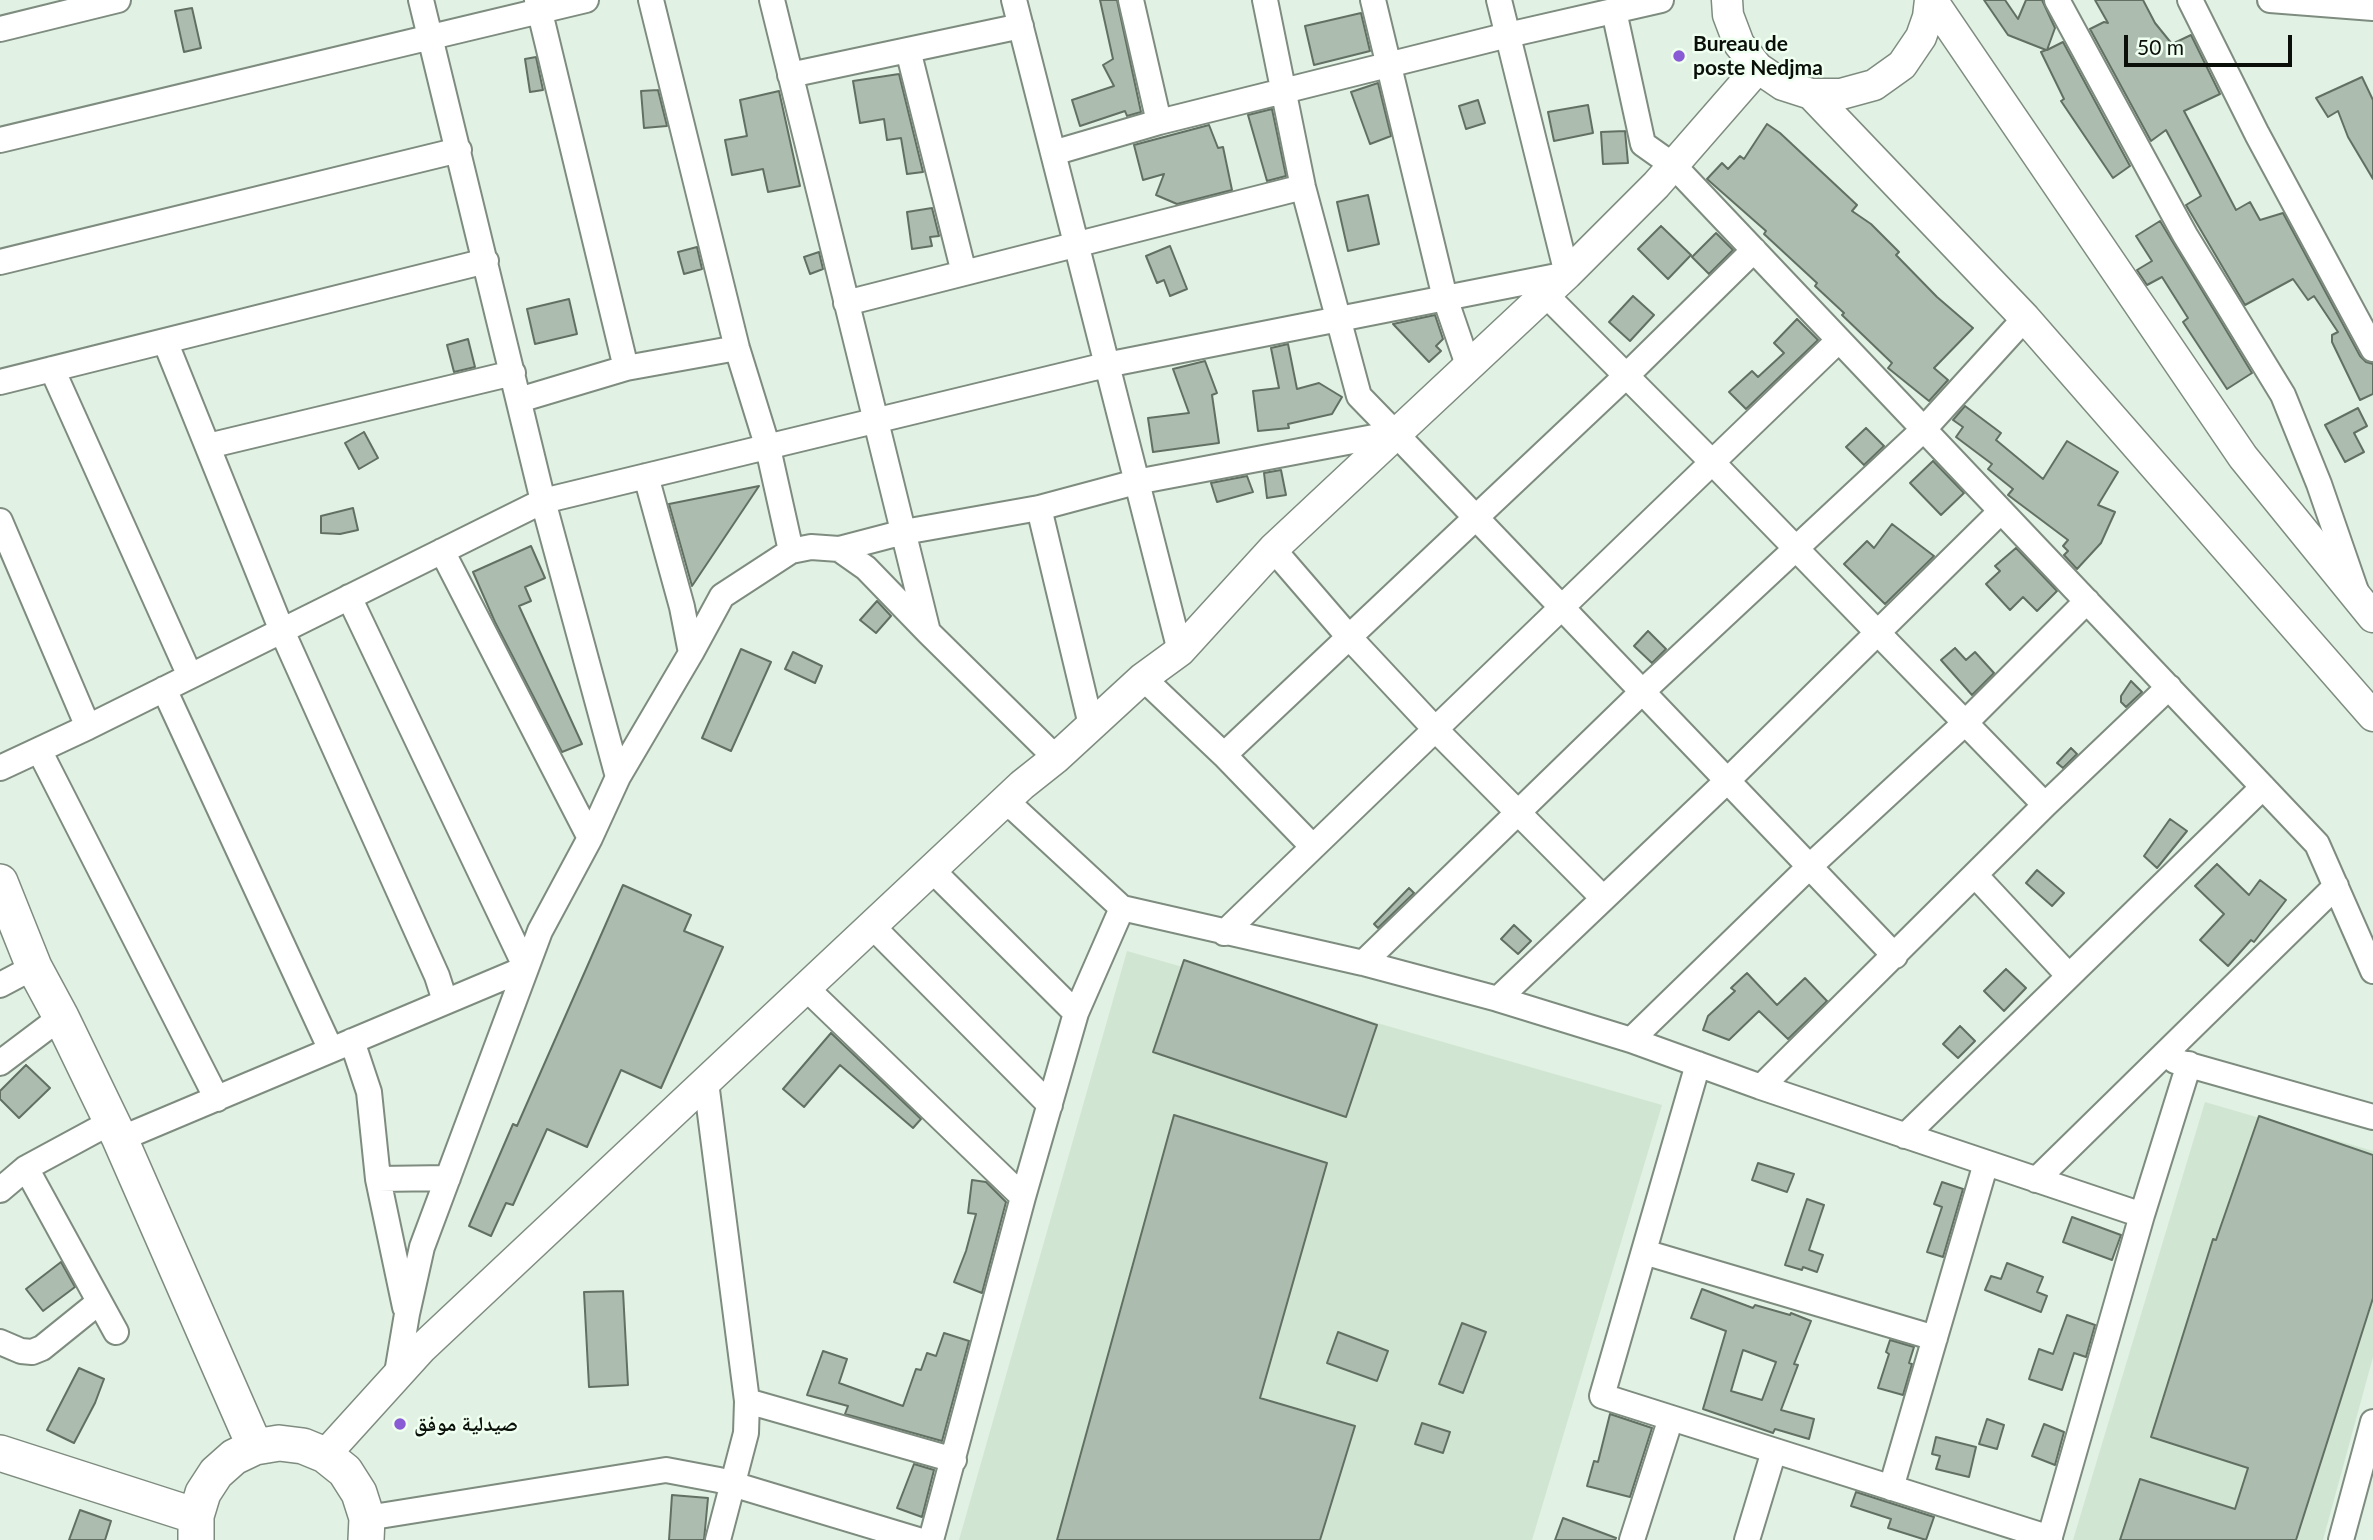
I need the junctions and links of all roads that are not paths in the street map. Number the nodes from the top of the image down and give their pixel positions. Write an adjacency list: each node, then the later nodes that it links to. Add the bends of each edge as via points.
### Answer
1 (118, 0): 17 (street)
2 (421, 0): 24 (street)
3 (586, 0): 18 (street)
4 (651, 0): 50 (street)
5 (772, 0): 28 (street)
6 (1014, 0): 21 (street)
7 (1265, 0): 29 (street)
8 (1373, 0): 26 (street)
9 (1499, 0): 23 (street)
10 (1661, 0): 20 (street)
11 (1727, 0): 27 (street, via 1739,44)
12 (1931, 0): 30 (street, via 1921,37 1902,65 1874,85 1841,94); 82 (street, via 2243,457)
13 (2057, 0): 82 (street, via 2185,234 2283,395)
14 (2190, 0): 51 (street)
15 (2270, 0): 19 (street)
16 (1134, 1): 31 (street)
17 (69, 6): 22 (street)
18 (538, 6): 24 (street); 54 (street)
19 (2373, 8)
20 (1614, 11): 23 (street); 35 (street, via 1643,144)
21 (1021, 26): 25 (street); 34 (street)
22 (0, 29)
23 (1508, 35): 26 (street); 42 (street)
24 (430, 37): 32 (street); 33 (street)
25 (908, 50): 28 (street); 41 (street)
26 (1389, 65): 29 (street); 44 (street)
27 (1758, 68): 30 (street, via 1783,85); 35 (street)
28 (790, 75): 45 (street)
29 (1283, 91): 31 (street); 36 (street)
30 (1811, 94): 46 (street)
31 (1159, 122): 34 (street)
32 (0, 140)
33 (458, 150): 39 (street); 40 (street)
34 (1053, 153): 37 (street)
35 (1675, 166): 38 (street); 42 (street)
36 (1303, 187): 37 (street); 47 (street)
37 (1076, 246): 41 (street); 52 (street)
38 (1754, 250): 48 (street); 57 (street)
39 (486, 261): 49 (street); 56 (street)
40 (0, 262)
41 (964, 273): 45 (street)
42 (1567, 274): 43 (street); 44 (street)
43 (1544, 293): 53 (street); 57 (street)
44 (1446, 298): 47 (street); 53 (street)
45 (846, 303): 60 (street)
46 (2025, 318): 61 (street); 94 (street)
47 (1338, 319): 52 (street); 62 (street, via 1359,396)
48 (1839, 340): 61 (street); 65 (street)
49 (165, 341): 55 (street); 63 (street)
50 (737, 348): 54 (street); 64 (street)
51 (2373, 349)
52 (1106, 365): 60 (street); 67 (street)
53 (1468, 365): 62 (street)
54 (626, 368): 59 (street)
55 (52, 369): 58 (street); 89 (street)
56 (513, 373): 59 (street); 63 (street)
57 (1627, 375): 65 (street); 71 (street)
58 (0, 383)
59 (519, 400): 68 (street)
60 (875, 419): 64 (street); 73 (street)
61 (1924, 429): 70 (street); 74 (street)
62 (1395, 433): 67 (street); 71 (street); 76 (street)
63 (208, 446): 83 (street)
64 (768, 448): 66 (street); 78 (street)
65 (1712, 462): 74 (street); 81 (street)
66 (646, 476): 68 (street); 88 (street)
67 (1136, 482): 69 (street); 87 (street)
68 (543, 500): 77 (street); 103 (street)
69 (1039, 508): 73 (street); 96 (street)
70 (2001, 510): 80 (street); 85 (street)
71 (1475, 517): 81 (street); 86 (street)
72 (0, 521): 97 (street)
73 (904, 532): 75 (street); 84 (street)
74 (1796, 548): 85 (street); 93 (street)
75 (839, 549): 78 (street); 84 (street, via 866,568)
76 (1273, 549): 86 (street); 87 (street)
77 (442, 551): 79 (street); 109 (street)
78 (792, 551): 88 (street, via 722,596)
79 (349, 597): 83 (street); 123 (street)
80 (2087, 601): 91 (street); 95 (street)
81 (1560, 607): 93 (street); 98 (street)
82 (2366, 609)
83 (282, 631): 89 (street); 129 (street)
84 (928, 632): 101 (street)
85 (1878, 632): 95 (street); 104 (street)
86 (1349, 637): 98 (street); 100 (street)
87 (1180, 651): 90 (street)
88 (691, 653): 103 (street)
89 (190, 676): 92 (street)
90 (1143, 678): 96 (street); 100 (street)
91 (2169, 687): 105 (street); 107 (street)
92 (164, 690): 97 (street); 133 (street)
93 (1642, 692): 104 (street); 108 (street)
94 (2373, 716)
95 (1965, 723): 107 (street); 111 (street)
96 (1091, 726): 101 (street)
97 (88, 727): 99 (street)
98 (1435, 729): 108 (street); 110 (street)
99 (39, 750): 102 (street); 140 (street)
100 (1224, 755): 110 (street)
101 (1056, 758): 106 (street)
102 (0, 768)
103 (618, 777): 109 (street)
104 (1727, 781): 111 (street); 116 (street)
105 (2263, 787): 115 (street, via 2317,844); 125 (street)
106 (1003, 803): 112 (street); 117 (street)
107 (2045, 805): 113 (street)
108 (1517, 813): 116 (street); 121 (street)
109 (590, 838): 123 (street, via 540,931)
110 (1312, 847): 119 (street)
111 (1809, 867): 120 (street); 132 (street)
112 (932, 870): 118 (street); 130 (street)
113 (1975, 875): 120 (street); 125 (street)
114 (0, 882): 122 (main road)
115 (2336, 886): 124 (street); 134 (street)
116 (1603, 898): 128 (street)
117 (1122, 908): 119 (street); 130 (street)
118 (872, 926): 127 (street); 141 (street)
119 (1224, 933): 121 (street)
120 (1895, 956): 139 (street)
121 (1363, 963): 128 (street)
122 (34, 967): 126 (street); 131 (main road)
123 (526, 968): 129 (street); 147 (street)
124 (2373, 971)
125 (2069, 976): 144 (street)
126 (0, 985)
127 (806, 988): 138 (street); 151 (street)
128 (1498, 999): 132 (street)
129 (445, 1001): 133 (street)
130 (1076, 1013): 141 (street)
131 (61, 1017): 135 (street); 143 (main road)
132 (1631, 1040): 136 (street)
133 (341, 1045): 140 (street); 148 (street, via 369,1092)
134 (2161, 1057): 137 (street); 149 (street)
135 (0, 1063)
136 (1698, 1064): 139 (street); 153 (street)
137 (2189, 1064): 142 (street); 152 (street)
138 (706, 1082): 159 (street); 160 (street)
139 (1761, 1087): 144 (street)
140 (217, 1099): 143 (street)
141 (1050, 1105): 151 (street)
142 (2373, 1117)
143 (115, 1131): 146 (street); 163 (main road)
144 (1905, 1136): 145 (street)
145 (1986, 1163): 149 (street); 157 (street)
146 (26, 1168): 150 (street); 154 (street)
147 (448, 1178): 148 (street); 155 (street, via 422,1247)
148 (378, 1179): 155 (street)
149 (2036, 1180): 152 (street)
150 (0, 1190)
151 (1023, 1197): 167 (street)
152 (2141, 1215): 173 (street)
153 (1644, 1252): 157 (street); 161 (street, via 1602,1396)
154 (99, 1301): 156 (street); 158 (street, via 42,1348 21,1351)
155 (407, 1314): 159 (street)
156 (116, 1332)
157 (1935, 1338): 169 (street)
158 (0, 1342)
159 (396, 1378): 166 (street)
160 (747, 1401): 167 (street); 168 (street, via 746,1433)
161 (1671, 1418): 164 (street); 177 (street)
162 (2373, 1422): 170 (street)
163 (255, 1447): 166 (main road, via 279,1443); 171 (main road, via 216,1473 203,1493)
164 (1774, 1451): 169 (street); 178 (street)
165 (0, 1453): 171 (main road)
166 (325, 1455): 172 (main road, via 345,1471 359,1493)
167 (954, 1460): 176 (street)
168 (733, 1485): 172 (street, via 666,1470); 174 (street); 175 (street)
169 (1891, 1488): 173 (street)
170 (2364, 1496): 179 (street)
171 (196, 1528)
172 (366, 1529)
173 (2050, 1539)
174 (718, 1540)
175 (918, 1540)
176 (931, 1540)
177 (1632, 1540)
178 (1747, 1540)
179 (2341, 1540)

